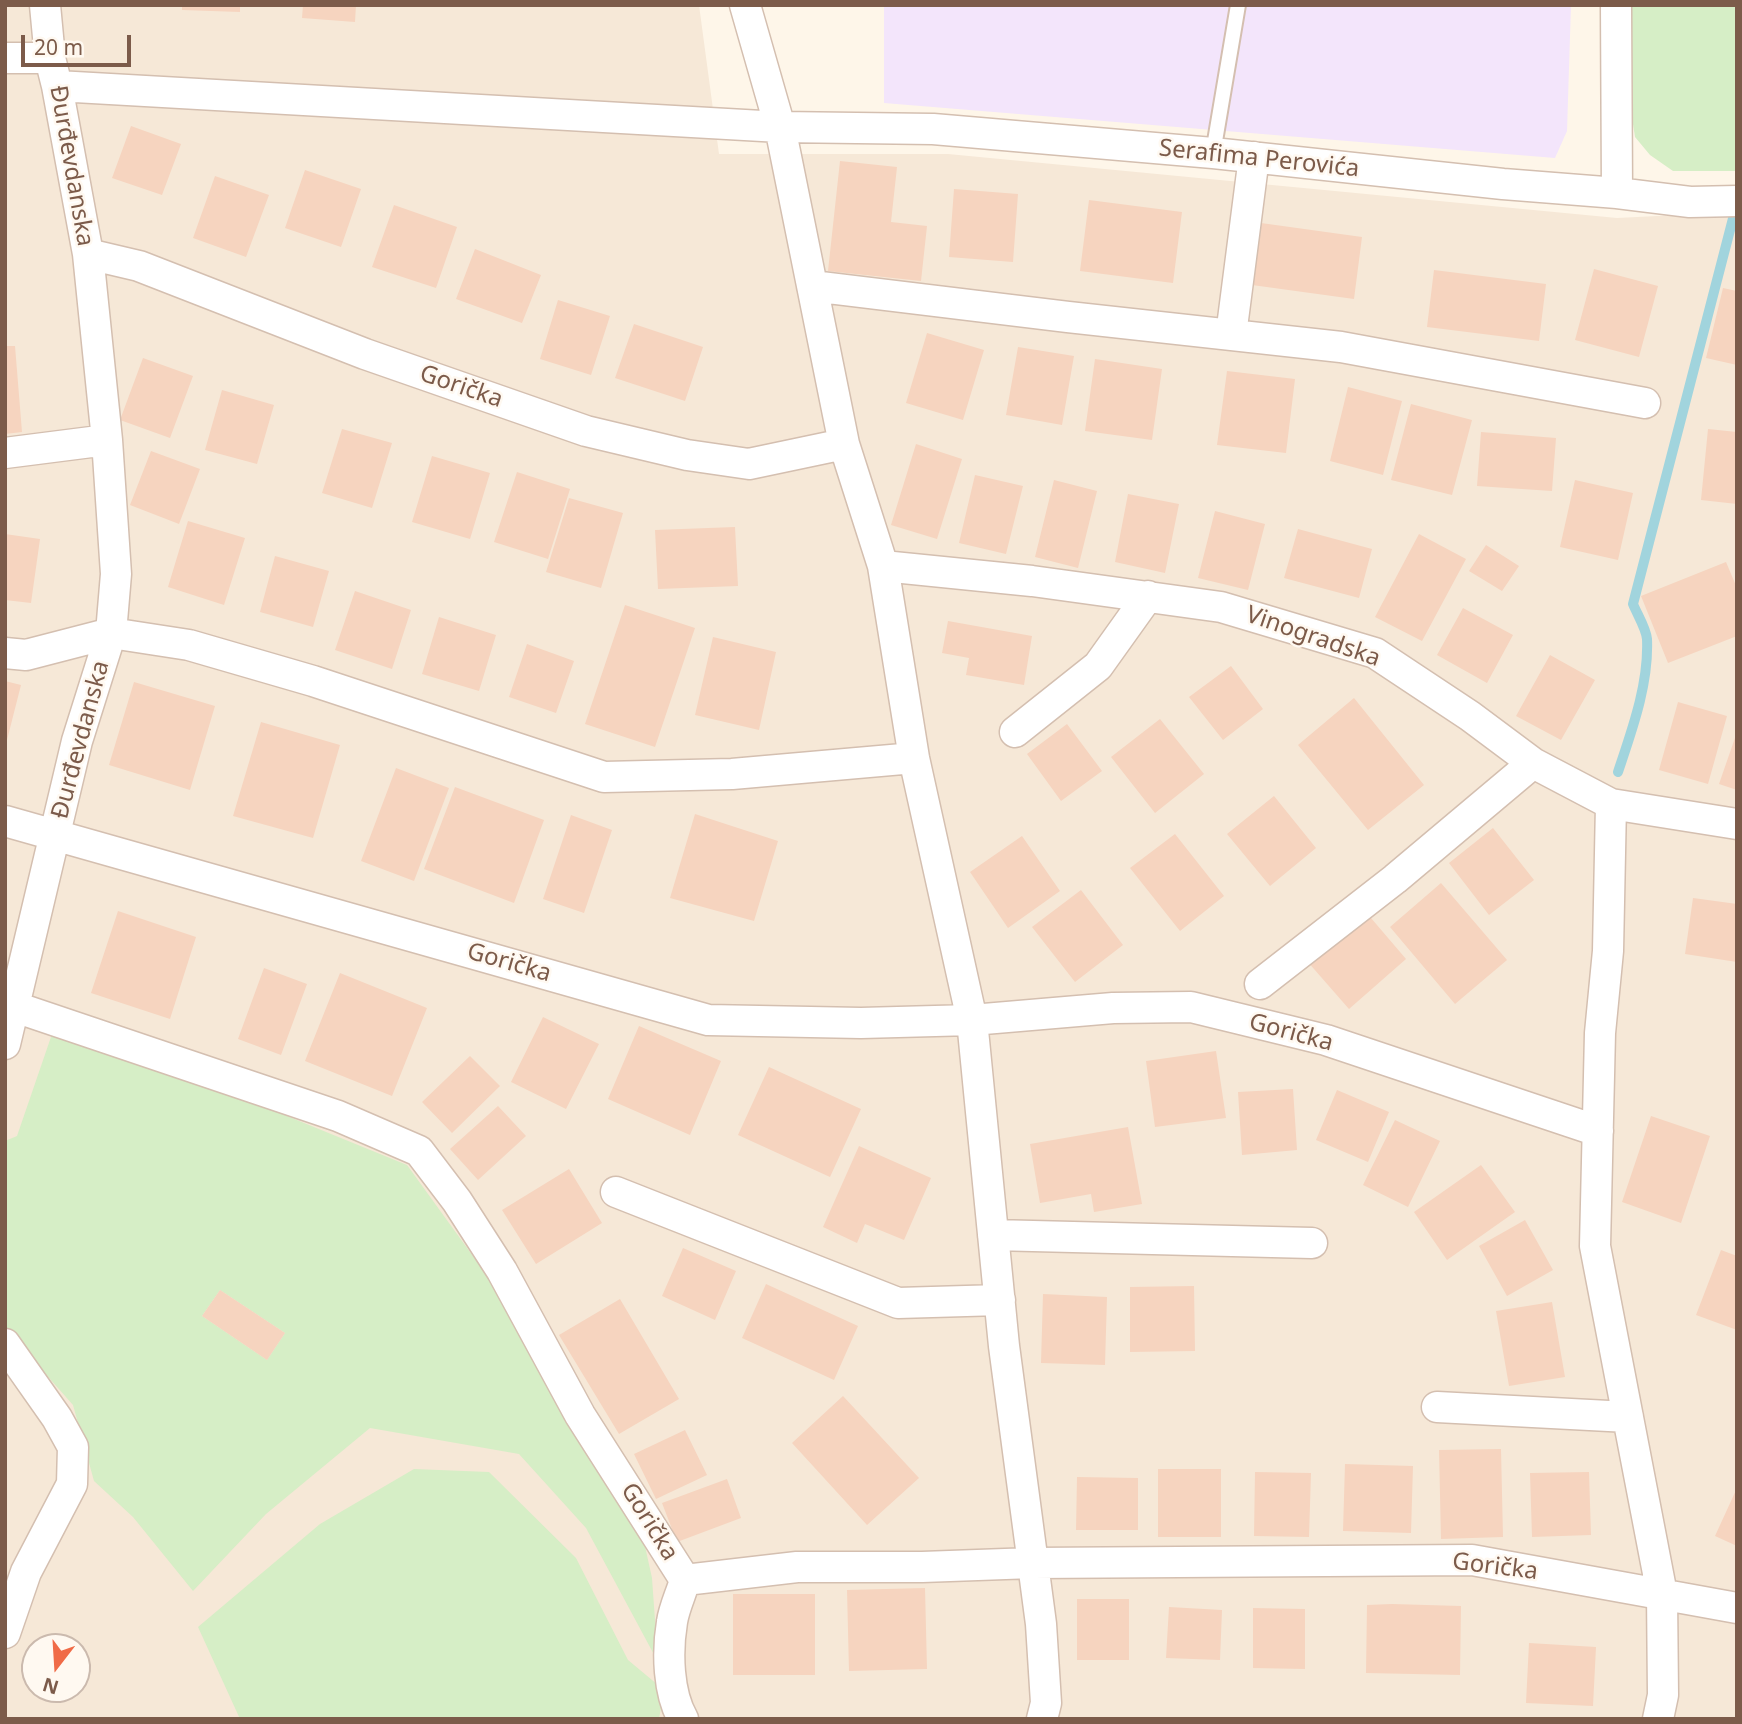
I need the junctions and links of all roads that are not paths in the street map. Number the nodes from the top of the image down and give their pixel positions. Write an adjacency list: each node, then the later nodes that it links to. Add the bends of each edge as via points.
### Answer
1 (45, 5): 6 (street, Đurđevdanska)
2 (745, 5): 7 (street)
3 (1238, 5): 8 (lane)
4 (1616, 5): 10 (street)
5 (5, 58): 6 (street, Đurđevdanska)
6 (54, 72): 7 (street); 12 (street, Đurđevdanska)
7 (780, 127): 8 (street, Serafima Perovića, via 933,129); 13 (street)
8 (1213, 153): 9 (street, Serafima Perovića)
9 (1254, 158): 10 (street, Serafima Perovića); 14 (street)
10 (1617, 193): 11 (street, Serafima Perovića, via 1690,202)
11 (1729, 201)
12 (88, 254): 16 (street, Đurđevdanska); 17 (street, Gorička, via 139,266 365,354 586,431 749,464)
13 (812, 286): 14 (street); 17 (street)
14 (1231, 335): 15 (street, via 1342,347)
15 (1645, 403)
16 (107, 440): 18 (street); 21 (street, Đurđevdanska, via 116,573)
17 (844, 444): 19 (street)
18 (5, 453)
19 (883, 566): 20 (street, Vinogradska); 24 (street)
20 (1148, 596): 23 (street, via 1098,667); 25 (street, Vinogradska, via 1221,607 1375,653)
21 (111, 633): 22 (street, via 26,655); 24 (street, via 189,645 604,776 732,774); 29 (street, Đurđevdanska, via 77,741)
22 (5, 653)
23 (1015, 732)
24 (914, 758): 32 (street)
25 (1533, 763): 26 (street, Vinogradska); 30 (street)
26 (1611, 804): 28 (street, Vinogradska); 34 (street)
27 (5, 821): 29 (street, Gorička)
28 (1737, 824)
29 (56, 835): 31 (street, Đurđevdanska); 32 (street, Gorička, via 708,1020)
30 (1260, 984)
31 (15, 1007): 33 (street, Đurđevdanska); 43 (street, Gorička, via 338,1116 419,1151 502,1271 580,1415)
32 (972, 1020): 34 (street, Gorička, via 1113,1007 1191,1007 1326,1041); 36 (street)
33 (6, 1039)
34 (1598, 1131): 41 (street, via 1595,1246)
35 (616, 1192): 38 (street, via 898,1303)
36 (993, 1235): 37 (street); 38 (street)
37 (1312, 1243)
38 (1000, 1300): 42 (street)
39 (5, 1344): 46 (street, via 73,1447 72,1484 26,1573)
40 (1437, 1407): 41 (street)
41 (1628, 1417): 44 (street)
42 (1033, 1563): 43 (street, Gorička, via 797,1567); 44 (street, Gorička, via 1472,1560); 48 (street, via 1046,1703)
43 (685, 1580): 47 (street, Gorička, via 672,1621 669,1662)
44 (1662, 1594): 45 (street, Gorička); 49 (street, via 1663,1695)
45 (1737, 1608)
46 (5, 1633)
47 (683, 1719)
48 (1042, 1719)
49 (1658, 1719)

